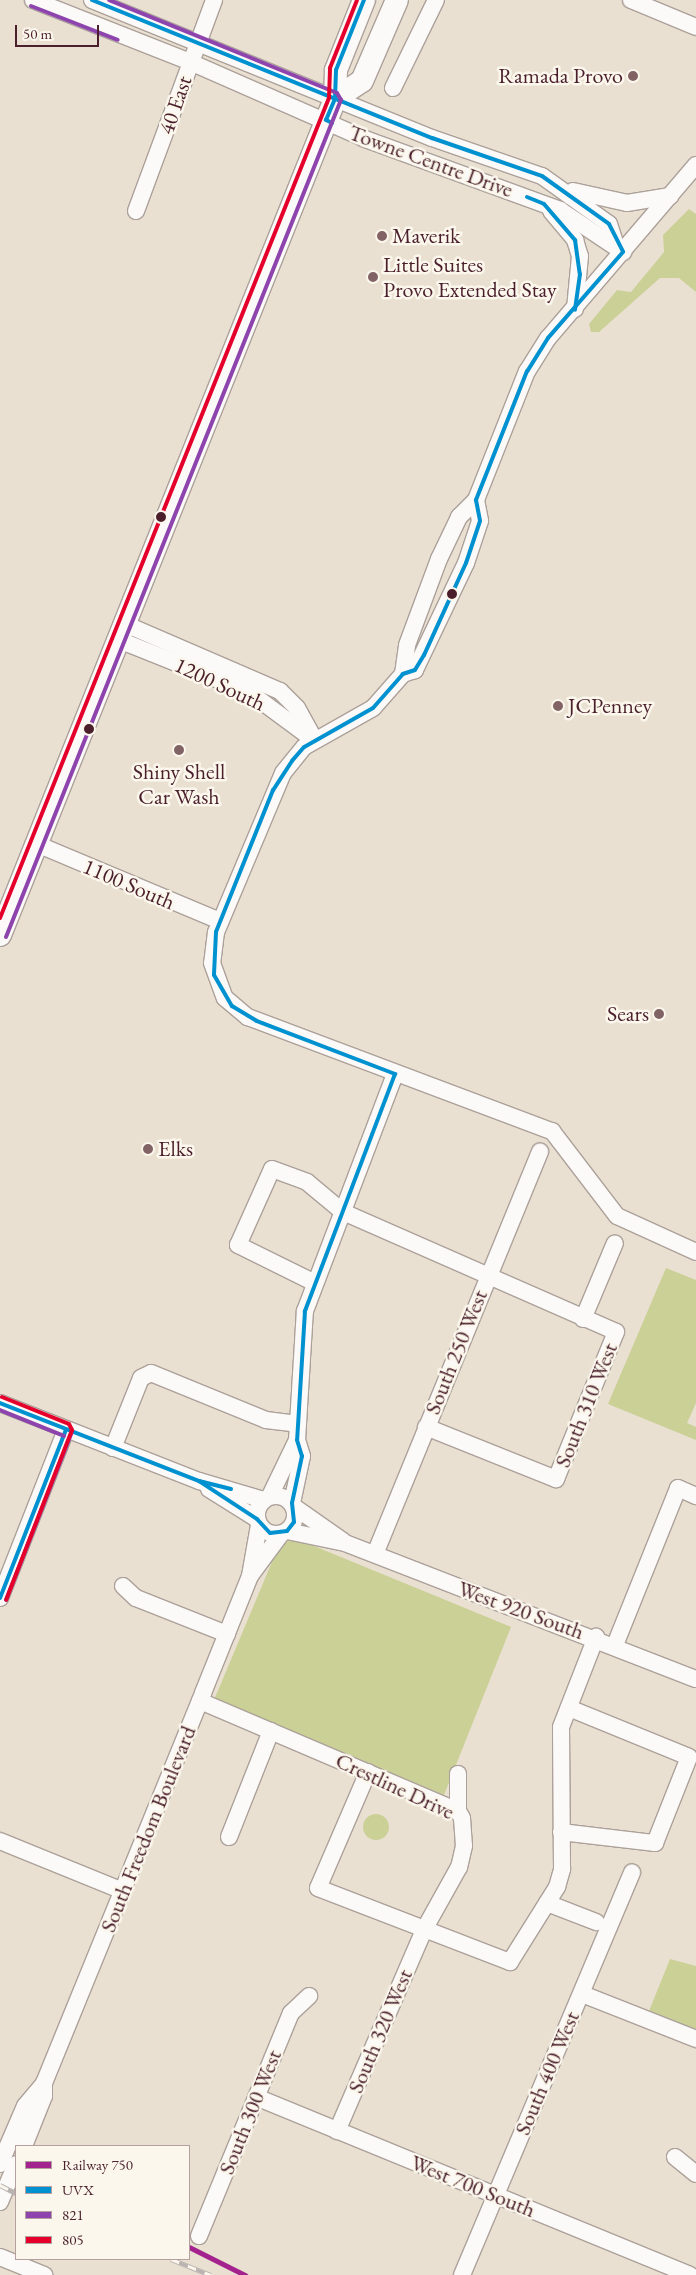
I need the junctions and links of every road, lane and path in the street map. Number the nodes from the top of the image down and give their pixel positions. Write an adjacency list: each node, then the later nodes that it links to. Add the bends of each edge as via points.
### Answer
1 (33, 0): 10 (street, Towne Centre Drive)
2 (92, 0): 9 (street, Towne Centre Drive)
3 (214, 0): 9 (street, 40 East)
4 (364, 0): 12 (highway, via 336,70)
5 (397, 0): 12 (highway, via 362,81)
6 (436, 0): 11 (street)
7 (631, 0): 8 (street)
8 (696, 27)
9 (198, 42): 10 (street, 40 East); 12 (street, Towne Centre Drive)
10 (190, 62): 13 (street, Towne Centre Drive); 18 (street, 40 East)
11 (393, 88)
12 (335, 99): 13 (highway); 15 (street, Towne Centre Drive, via 519,166)
13 (326, 120): 17 (street, Towne Centre Drive, via 441,169); 22 (highway)
14 (696, 165): 16 (street)
15 (568, 190): 16 (street, via 627,203); 19 (street, Towne Centre Drive, via 609,224)
16 (670, 196): 19 (street)
17 (544, 204): 19 (street, Towne Centre Drive); 20 (street, via 575,240 580,256)
18 (136, 211)
19 (619, 248): 20 (street)
20 (575, 310): 21 (street, via 548,338 527,371)
21 (476, 500): 23 (street, via 459,517 439,560 407,645); 23 (street, via 480,521 448,607 415,670)
22 (122, 632): 24 (street, 1200 South, via 249,692); 24 (street, 1200 South, via 256,677 297,708); 25 (highway)
23 (402, 674): 24 (street, via 374,708)
24 (315, 740): 26 (street, via 292,761 277,781)
25 (39, 846): 26 (street, 1100 South); 27 (highway)
26 (220, 921): 28 (street, via 212,963 219,989 232,1006 257,1021)
27 (0, 935)
28 (395, 1074): 30 (street); 32 (street, via 552,1130 616,1216)
29 (540, 1151): 33 (street, South 250 West)
30 (343, 1212): 33 (street, via 458,1259); 34 (street); 34 (street, via 307,1182 277,1170 267,1172 240,1249)
31 (615, 1243): 35 (street)
32 (696, 1252)
33 (486, 1277): 35 (street); 37 (street, South 250 West)
34 (314, 1283): 39 (street, via 305,1311)
35 (583, 1319): 37 (street, South 310 West, via 616,1332 556,1479)
36 (0, 1403): 38 (street)
37 (426, 1427): 48 (street, South 250 West)
38 (66, 1430): 40 (street); 51 (street)
39 (297, 1432): 40 (street, via 151,1373 141,1378); 43 (street); 44 (street, via 302,1456)
40 (113, 1448): 41 (street)
41 (199, 1481): 43 (street); 45 (street)
42 (696, 1496): 54 (street, via 678,1488)
43 (267, 1498): 44 (street); 45 (street)
44 (292, 1504): 46 (street, via 294,1522); 47 (street, West 920 South)
45 (258, 1522): 46 (street, via 270,1533); 49 (street, South Freedom Boulevard)
46 (284, 1532): 47 (street, West 920 South); 49 (street, South Freedom Boulevard)
47 (345, 1542): 48 (street, West 920 South)
48 (375, 1554): 53 (street, West 920 South, via 539,1621)
49 (250, 1576): 52 (street, South Freedom Boulevard)
50 (123, 1586): 52 (street, via 136,1598)
51 (0, 1598)
52 (227, 1634): 56 (street, South Freedom Boulevard)
53 (596, 1637): 54 (street, West 920 South); 57 (street)
54 (615, 1645): 55 (street, West 920 South)
55 (696, 1679)
56 (200, 1702): 58 (street, Crestline Drive); 66 (street, South Freedom Boulevard)
57 (569, 1708): 62 (street, via 560,1735); 62 (street, via 689,1757 655,1843)
58 (271, 1731): 59 (street, Crestline Drive); 63 (street)
59 (368, 1772): 61 (street, Crestline Drive); 69 (street, via 318,1888)
60 (458, 1774): 61 (street)
61 (458, 1811): 69 (street, Crestline Drive, via 464,1846 459,1867)
62 (561, 1832): 67 (street, via 562,1869)
63 (228, 1837)
64 (0, 1841): 66 (street)
65 (632, 1872): 70 (street, South 400 West)
66 (123, 1891): 73 (street, South Freedom Boulevard)
67 (547, 1903): 68 (street); 69 (street, via 510,1962)
68 (596, 1922)
69 (424, 1930): 75 (street, South 320 West)
70 (582, 1994): 72 (street); 81 (street, South 400 West)
71 (309, 1996): 74 (street, South 300 West, via 291,2013)
72 (696, 2039)
73 (44, 2083): 76 (street, South Freedom Boulevard, via 44,2096); 78 (street, South Freedom Boulevard, via 25,2106)
74 (256, 2097): 75 (street, West 700 South); 83 (street, South 300 West)
75 (337, 2131): 81 (street, West 700 South)
76 (24, 2145)
77 (675, 2157): 80 (street)
78 (0, 2164)
79 (15, 2166): 82 (street)
80 (696, 2174)
81 (494, 2196): 86 (street, South 400 West); 87 (street, West 700 South)
82 (0, 2202)
83 (199, 2236)
84 (0, 2257): 85 (street)
85 (44, 2275)
86 (462, 2275)
87 (690, 2275)

